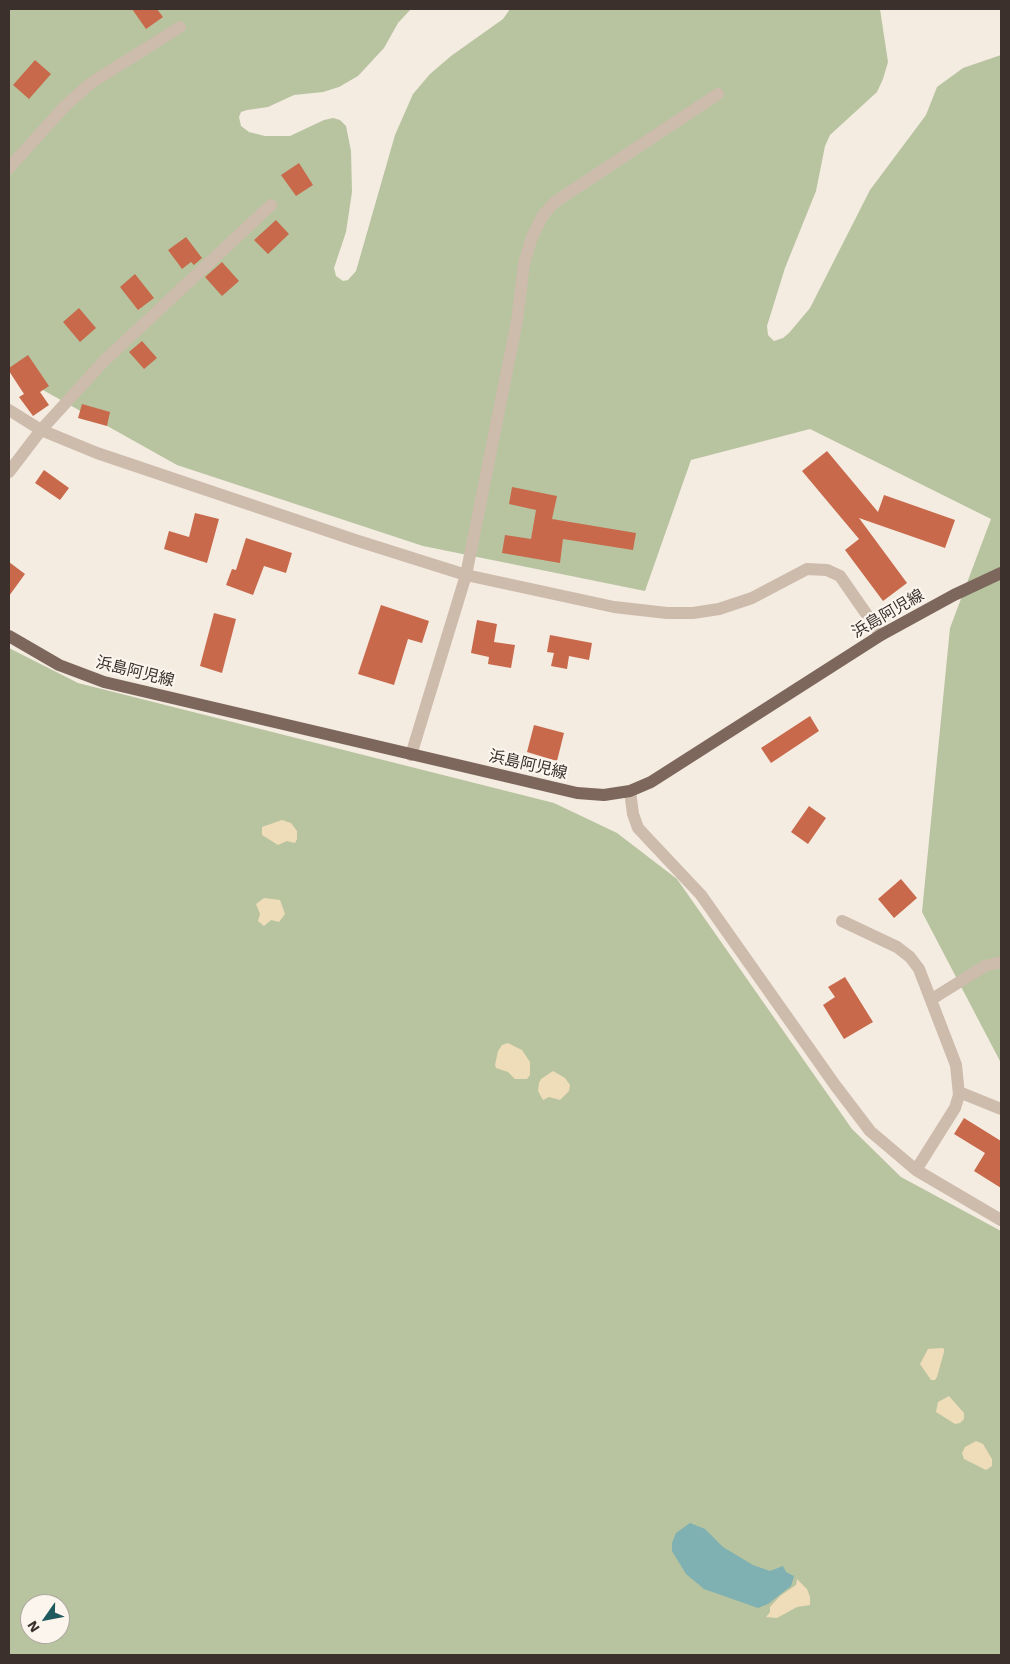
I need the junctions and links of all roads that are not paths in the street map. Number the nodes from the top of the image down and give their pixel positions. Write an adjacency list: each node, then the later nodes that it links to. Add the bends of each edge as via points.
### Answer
1 (180, 27): 3 (street, via 92,83 65,106)
2 (718, 94): 9 (street, via 555,202 532,236 524,264 517,321)
3 (9, 168)
4 (271, 205): 6 (street, via 104,361)
5 (9, 410): 6 (street)
6 (41, 430): 7 (street); 9 (street, via 97,453)
7 (9, 472)
8 (1001, 573): 10 (main road, 浜島阿児線)
9 (466, 576): 10 (street, via 644,612 693,613 734,605 807,569 820,568 840,576); 12 (street)
10 (881, 635): 13 (main road, 浜島阿児線, via 651,782)
11 (9, 636): 12 (main road, 浜島阿児線, via 58,665 104,682)
12 (411, 755): 13 (main road, 浜島阿児線, via 577,793 604,795)
13 (630, 791): 19 (street, via 638,828 701,895 870,1131)
14 (842, 921): 16 (street, via 897,947 910,957)
15 (1001, 962): 16 (street, via 985,966)
16 (932, 999): 17 (street, via 956,1065)
17 (959, 1092): 18 (street); 19 (street, via 955,1108)
18 (1001, 1109)
19 (916, 1170): 20 (street)
20 (1001, 1220)

